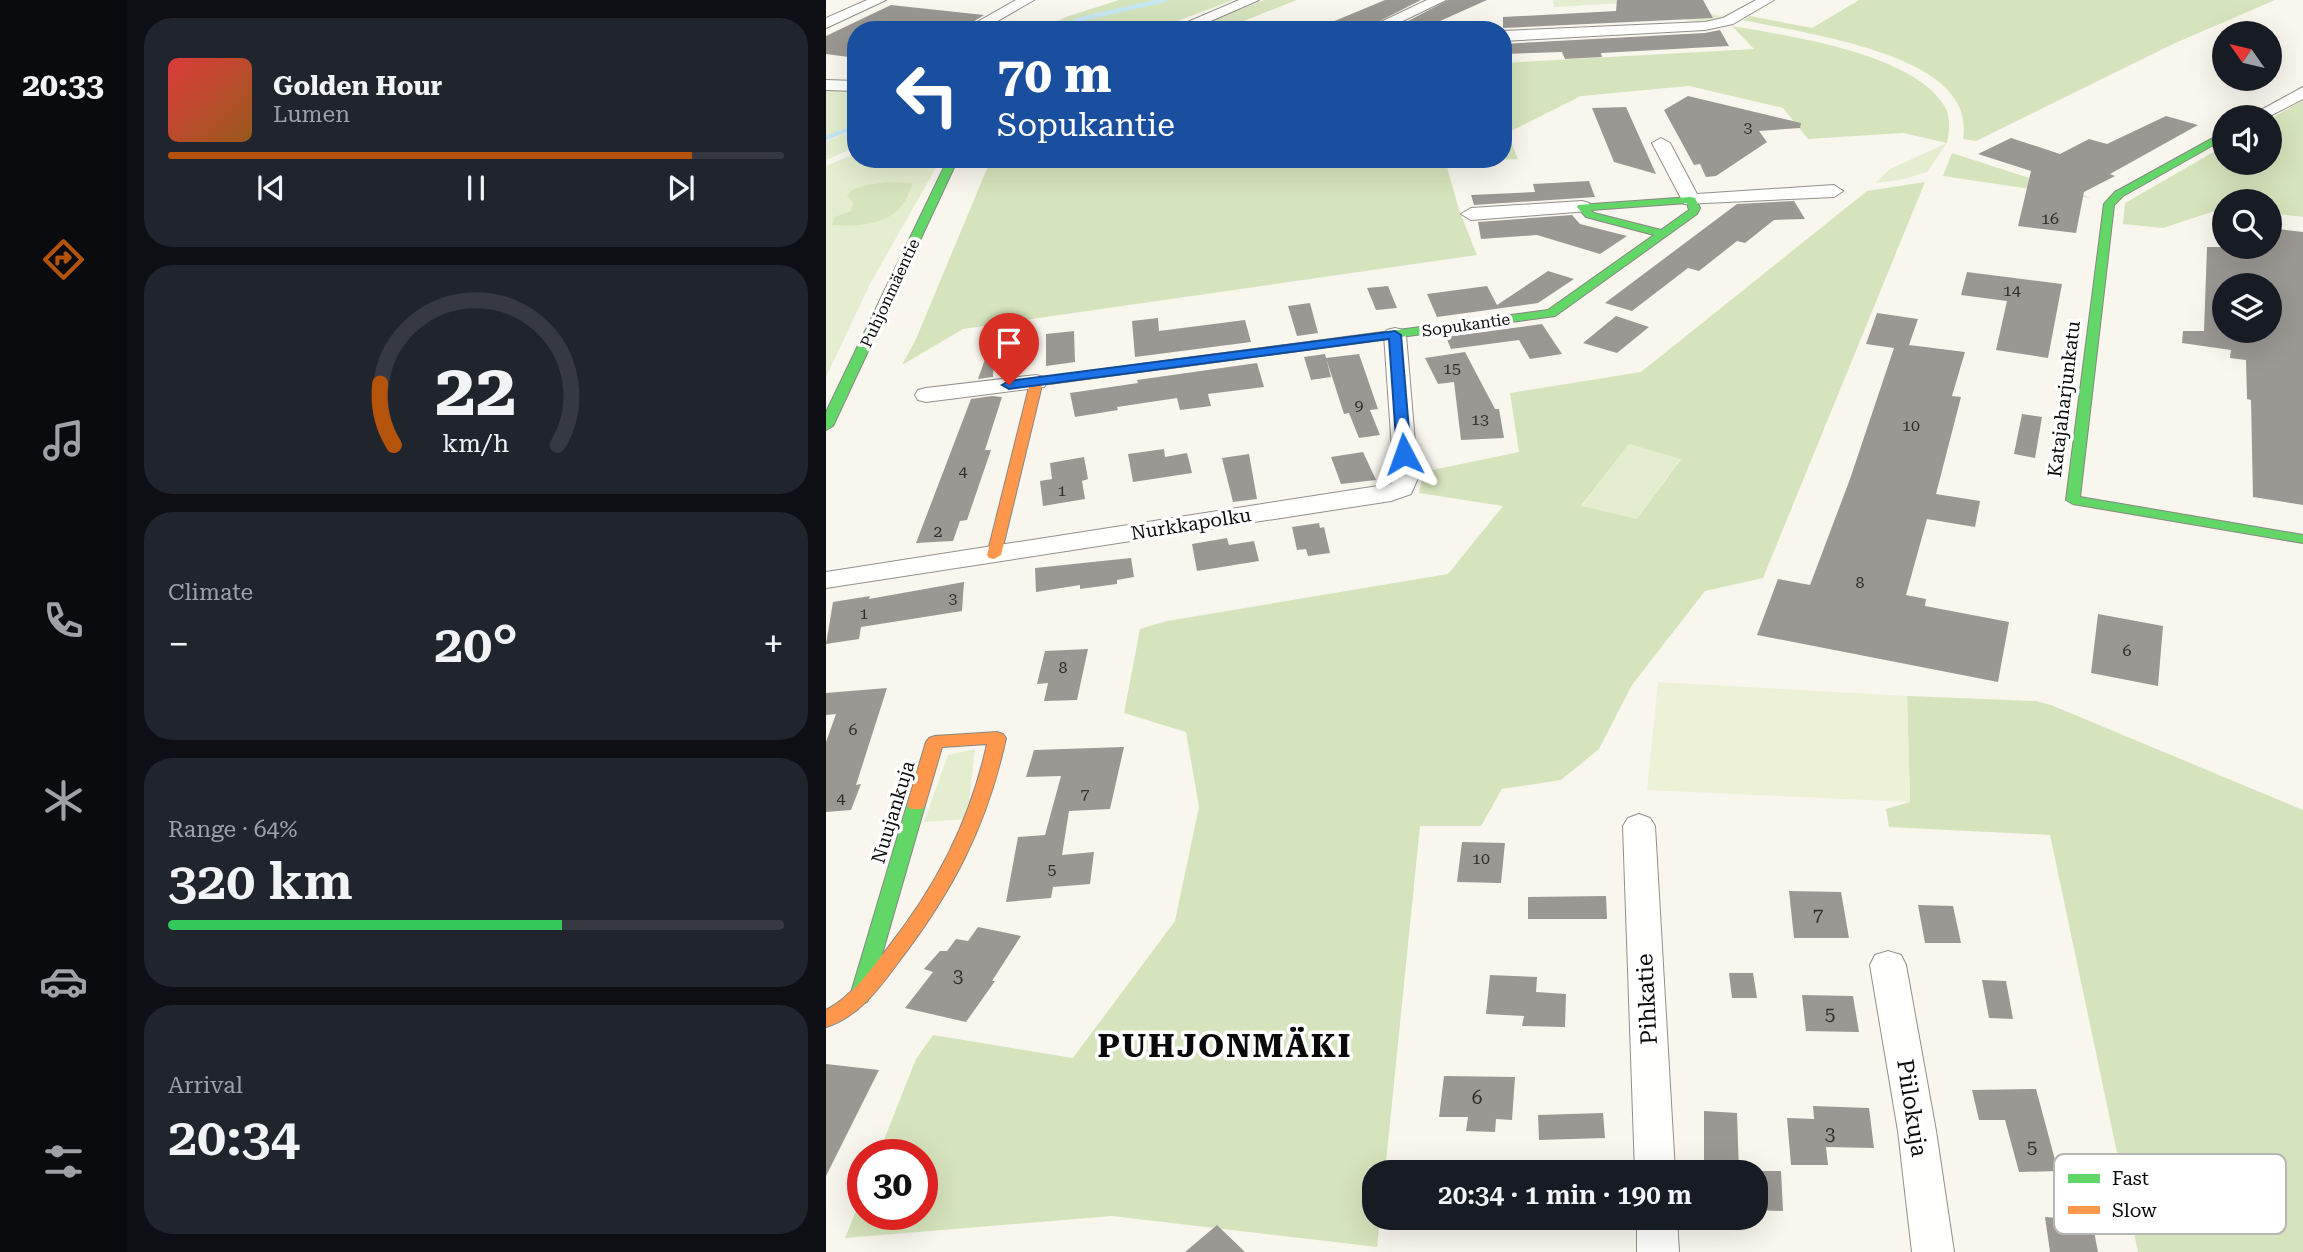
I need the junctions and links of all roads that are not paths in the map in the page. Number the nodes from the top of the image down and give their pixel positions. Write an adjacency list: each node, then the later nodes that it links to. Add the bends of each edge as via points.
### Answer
1 (879, 0): 9 (street)
2 (1027, 0): 6 (street)
3 (1252, 0): 7 (street)
4 (1439, 0): 8 (street)
5 (1767, 0): 10 (street, via 1728,21 1705,26)
6 (987, 21)
7 (1199, 21)
8 (1391, 21)
9 (826, 24)
10 (1512, 36)
11 (826, 85): 12 (street)
12 (847, 86)
13 (2303, 92): 14 (street)
14 (2279, 105)
15 (2212, 142): 27 (street, Katajaharjunkatu, via 2109,204 2073,500)
16 (1661, 143): 19 (street)
17 (949, 168): 26 (street, Puhjonmäentie)
18 (1834, 191): 19 (street)
19 (1692, 200): 20 (street); 22 (street, Sopukantie, via 1693,212)
20 (1582, 207): 21 (street); 22 (street, via 1590,215)
21 (1471, 214)
22 (1663, 234): 23 (street, Sopukantie, via 1551,313)
23 (1395, 335): 24 (street, Sopukantie); 28 (street, Nurkkapolku, via 1406,478 1402,489)
24 (1037, 382): 25 (street, Sopukantie); 28 (street)
25 (926, 396)
26 (826, 426)
27 (2303, 540)
28 (994, 555): 29 (street, Nurkkapolku)
29 (826, 580)
30 (1639, 826): 34 (street, Pihkatie)
31 (1888, 965): 37 (street, Piilokuja)
32 (860, 996): 32 (street, Nuujankuja, via 924,919 953,872 979,818 997,738 935,743); 33 (street, Nuujankuja, via 844,1013)
33 (826, 1019)
34 (1654, 1160)
35 (1657, 1230): 36 (street)
36 (1658, 1252)
37 (1933, 1252)

